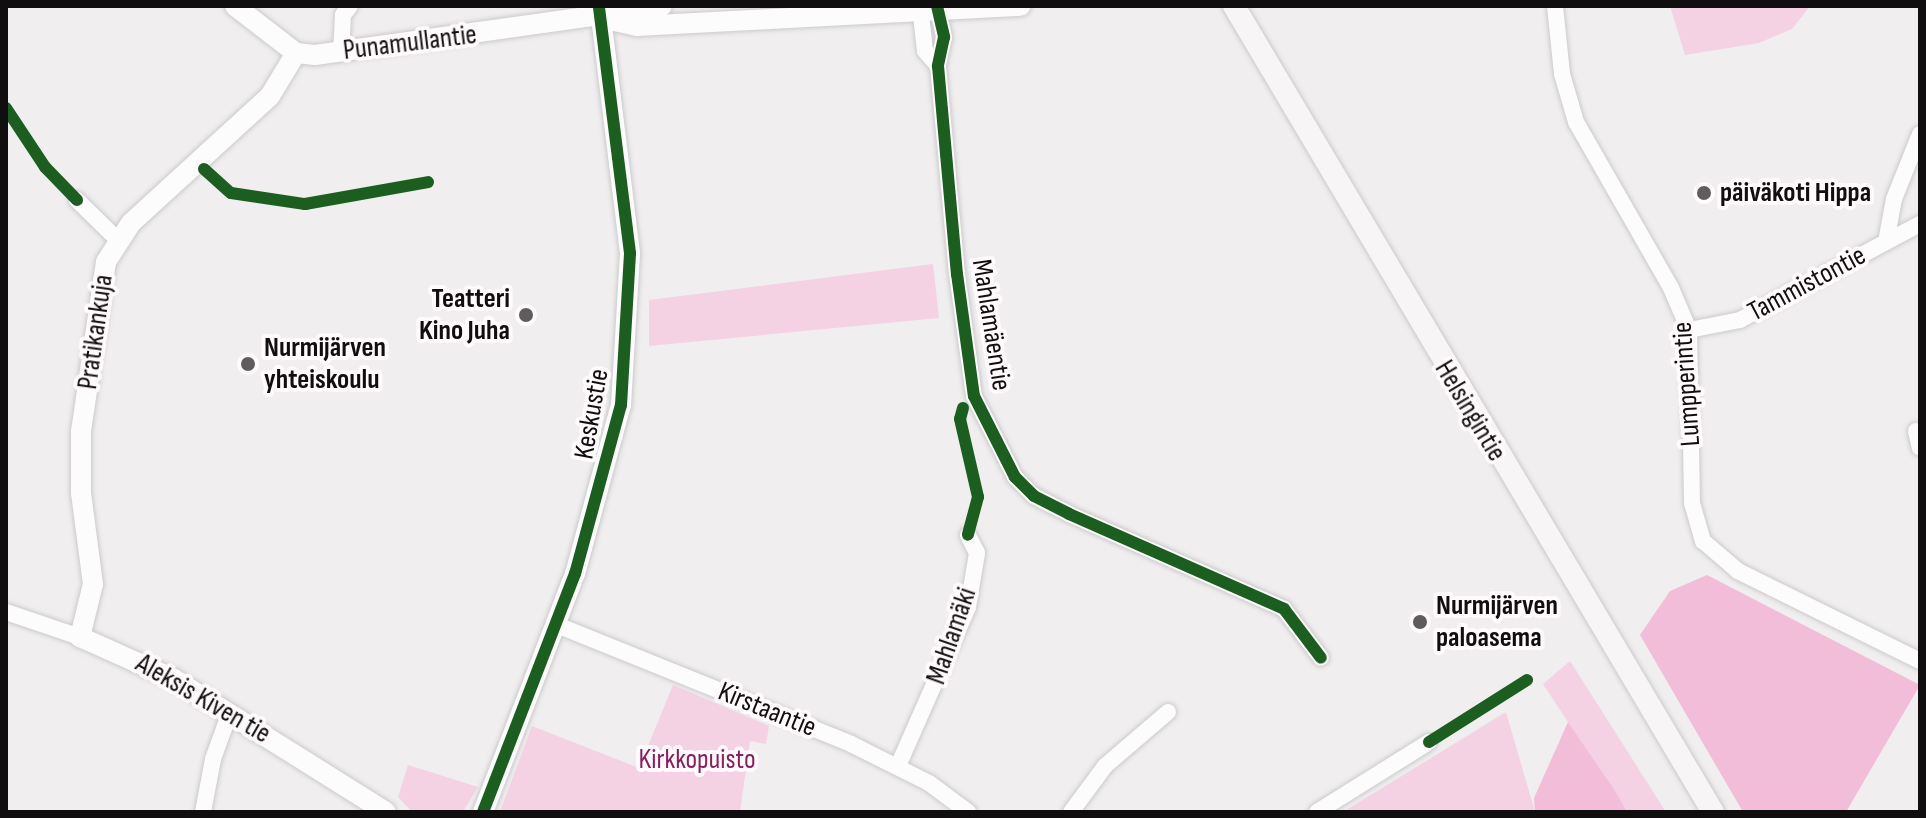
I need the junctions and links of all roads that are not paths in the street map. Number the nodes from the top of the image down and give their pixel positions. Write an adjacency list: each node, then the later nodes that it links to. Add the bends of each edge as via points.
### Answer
1 (235, 6): 9 (street)
2 (350, 6): 10 (street, via 343,15)
3 (662, 6): 8 (street, Punamullantie)
4 (1020, 6): 7 (street, Punamullantie)
5 (1234, 6): 33 (main road, Helsingintie)
6 (1555, 6): 16 (street, Lumpperintie, via 1562,74 1576,122 1671,288)
7 (930, 8): 8 (street, Punamullantie, via 637,26); 21 (street, Mahlamäentie, via 925,51 938,66 974,396 1015,477 1034,496 1069,514 1284,609)
8 (600, 12): 10 (street, Punamullantie); 19 (street, Keskustie, via 629,239 630,326 611,454)
9 (296, 53): 10 (street, Punamullantie); 14 (street, Pratikankuja, via 270,96)
10 (341, 53)
11 (1920, 134): 15 (street, via 1894,199)
12 (77, 200): 14 (street)
13 (1920, 224): 15 (street, Tammistontie)
14 (117, 239): 20 (street, Pratikankuja, via 100,289 81,432 81,493 93,584)
15 (1886, 242): 16 (street, Tammistontie, via 1740,320)
16 (1689, 330): 22 (street, Lumpperintie, via 1692,503 1703,541 1738,571)
17 (968, 535): 26 (street, Mahlamäki, via 977,553 968,607)
18 (6, 612): 20 (street, Aleksis Kiven tie)
19 (557, 625): 26 (street, Kirstaantie); 29 (street, Keskustie)
20 (80, 637): 23 (street, Aleksis Kiven tie, via 121,652)
21 (1321, 658)
22 (1920, 661)
23 (230, 712): 27 (street, via 213,759); 28 (street, Aleksis Kiven tie)
24 (1168, 712): 31 (street, via 1105,766)
25 (1429, 742): 32 (street)
26 (898, 766): 30 (street, Kirstaantie)
27 (203, 812)
28 (386, 812)
29 (483, 812)
30 (968, 812)
31 (1071, 812)
32 (1317, 812)
33 (1713, 812)

